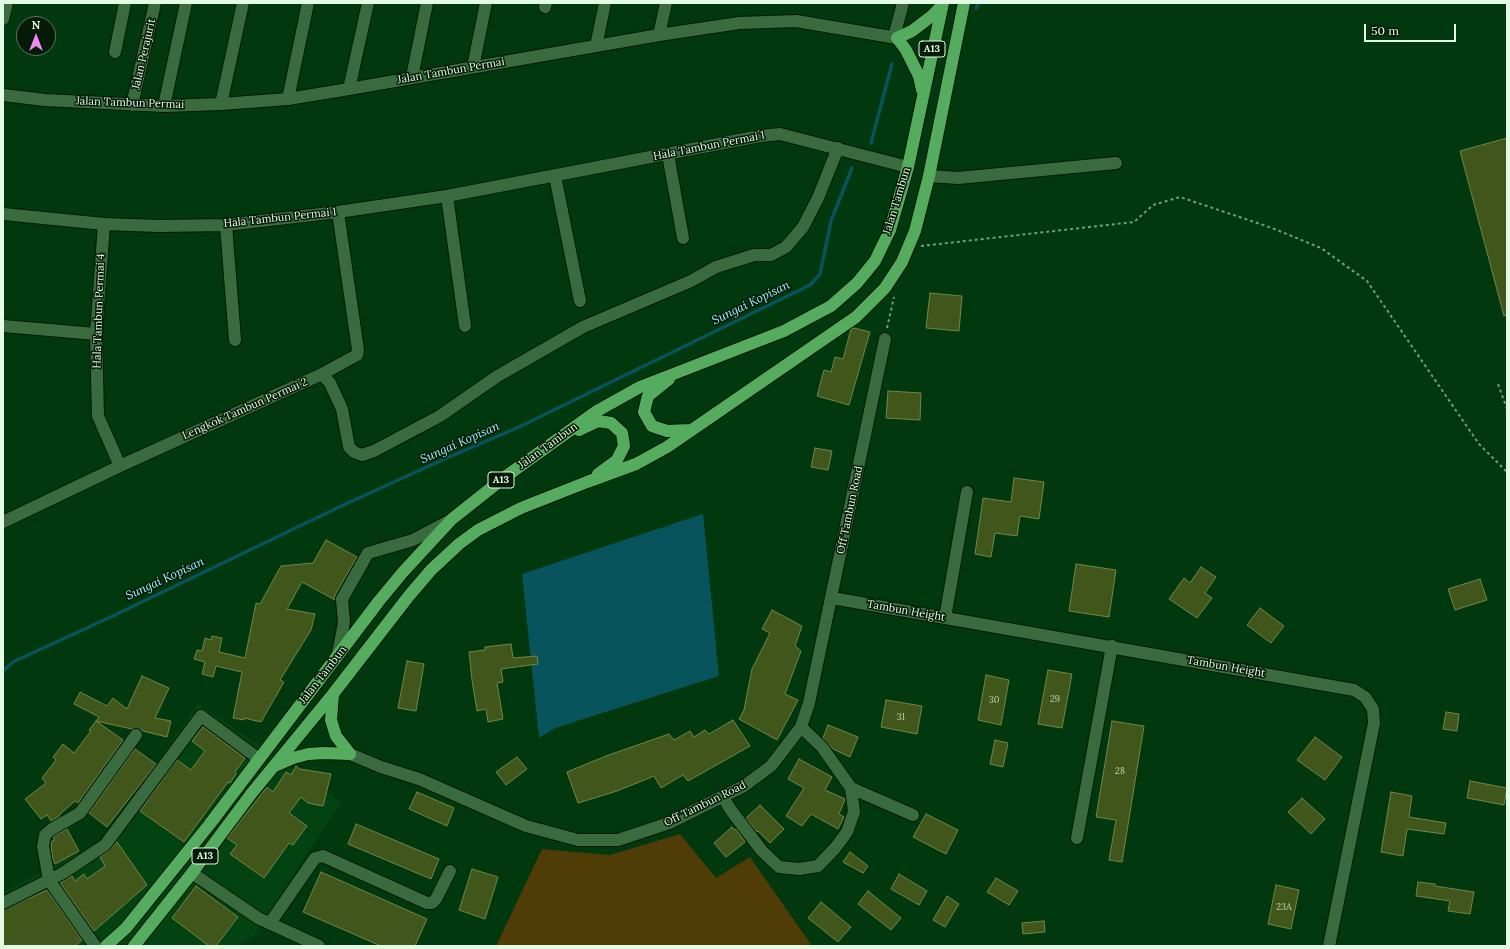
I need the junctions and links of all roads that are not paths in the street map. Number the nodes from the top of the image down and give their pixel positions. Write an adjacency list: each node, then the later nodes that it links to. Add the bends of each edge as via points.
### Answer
1 (7, 3): 15 (street)
2 (125, 3): 19 (street)
3 (155, 3): 27 (street, Jalan Perajurit)
4 (186, 3): 28 (street)
5 (243, 3): 26 (street)
6 (308, 3): 25 (street)
7 (368, 3): 22 (street)
8 (427, 3): 21 (street)
9 (486, 3): 20 (street)
10 (605, 3): 18 (street)
11 (666, 3): 16 (street)
12 (903, 3): 17 (street)
13 (964, 3): 34 (main road, Jalan Tambun)
14 (942, 4): 17 (main road, via 933,15 912,31); 23 (main road, Jalan Tambun / A13)
15 (3, 19)
16 (659, 35): 17 (street, Jalan Tambun Permai, via 739,23 796,21); 18 (street, Jalan Tambun Permai)
17 (895, 38): 23 (main road, via 906,50 919,76)
18 (596, 46): 20 (street, Jalan Tambun Permai)
19 (116, 52)
20 (473, 67): 21 (street, Jalan Tambun Permai)
21 (412, 77): 22 (street, Jalan Tambun Permai)
22 (349, 89): 25 (street, Jalan Tambun Permai)
23 (922, 94): 32 (main road, Jalan Tambun / A13)
24 (3, 95): 27 (street, Jalan Tambun Permai)
25 (288, 98): 26 (street, Jalan Tambun Permai)
26 (221, 104): 28 (street, Jalan Tambun Permai)
27 (132, 105): 28 (street, Jalan Tambun Permai)
28 (164, 106)
29 (838, 148): 30 (street, Hala Tambun Permai 1, via 780,134); 32 (street, Hala Tambun Permai 1); 48 (street, via 803,227 786,247 771,255 754,255 716,267 691,281 583,327 496,377 440,416 374,451 362,455 349,447 342,408 330,382)
30 (668, 154): 33 (street, Hala Tambun Permai 1); 40 (street)
31 (1116, 163): 34 (street, via 958,178)
32 (908, 166): 47 (main road, Jalan Tambun / A13, via 890,230 875,261 831,306 784,331)
33 (555, 176): 35 (street, Hala Tambun Permai 1); 41 (street)
34 (929, 176): 49 (main road, Jalan Tambun, via 911,243 885,288 856,317)
35 (447, 196): 36 (street, Hala Tambun Permai 1); 43 (street)
36 (338, 212): 39 (street, Hala Tambun Permai 1); 48 (street, Lengkok Tambun Permai 2, via 358,350 354,357)
37 (3, 214): 38 (street, Hala Tambun Permai 1)
38 (104, 224): 39 (street, Hala Tambun Permai 1); 44 (street, Hala Tambun Permai 4)
39 (226, 225): 46 (street)
40 (683, 238)
41 (580, 301)
42 (3, 326): 44 (street)
43 (466, 326)
44 (96, 334): 51 (street, Hala Tambun Permai 4, via 98,416)
45 (885, 339): 56 (street, Off Tambun Road)
46 (235, 340)
47 (676, 373): 49 (main road, via 648,396 644,412 652,426 667,431); 50 (main road, Jalan Tambun / A13, via 640,387 597,411)
48 (322, 374): 51 (street, Lengkok Tambun Permai 2)
49 (691, 430): 52 (main road, Jalan Tambun, via 636,464)
50 (558, 440): 52 (main road, via 598,421 611,423 622,433 624,446 617,460); 54 (main road, Jalan Tambun / A13, via 505,477)
51 (120, 466): 55 (street, Lengkok Tambun Permai 2)
52 (587, 482): 60 (main road, Jalan Tambun, via 521,508 478,530 458,544 408,597)
53 (967, 492): 57 (street)
54 (452, 519): 59 (main road, Jalan Tambun / A13, via 384,595); 59 (street, via 413,540 368,553 342,599 344,622)
55 (3, 522)
56 (832, 598): 57 (street, Tambun Height); 61 (street, Off Tambun Road)
57 (945, 618): 58 (street, Tambun Height)
58 (1112, 646): 69 (street); 79 (street, Tambun Height, via 1354,690 1365,697 1373,709 1374,723)
59 (338, 654): 64 (main road, Jalan Tambun / A13)
60 (333, 694): 63 (main road, via 331,720 336,736); 65 (main road, Jalan Tambun)
61 (801, 728): 66 (street, via 822,747); 67 (street, Off Tambun Road, via 771,766 744,786)
62 (136, 735): 72 (street, via 80,812 45,835 43,846)
63 (350, 754): 65 (main road, via 308,754); 67 (street, Off Tambun Road, via 380,768 419,779 526,826 578,840 618,840 669,823)
64 (259, 759): 72 (street, via 201,716 106,845 63,874); 76 (main road, Jalan Tambun / A13, via 126,928)
65 (275, 766): 71 (main road, Jalan Tambun / A13)
66 (851, 788): 67 (street, via 854,812 847,832 818,866 799,869 779,867 762,851); 68 (street)
67 (723, 796)
68 (914, 815)
69 (1077, 838)
70 (450, 871): 74 (street, via 436,899 432,903 427,903 323,856 315,858)
71 (192, 874): 74 (street, via 258,918); 77 (main road, Jalan Tambun / A13)
72 (49, 880): 73 (street); 75 (street)
73 (3, 903)
74 (270, 923): 78 (street)
75 (95, 946)
76 (106, 946)
77 (134, 946)
78 (319, 946)
79 (1329, 946)

